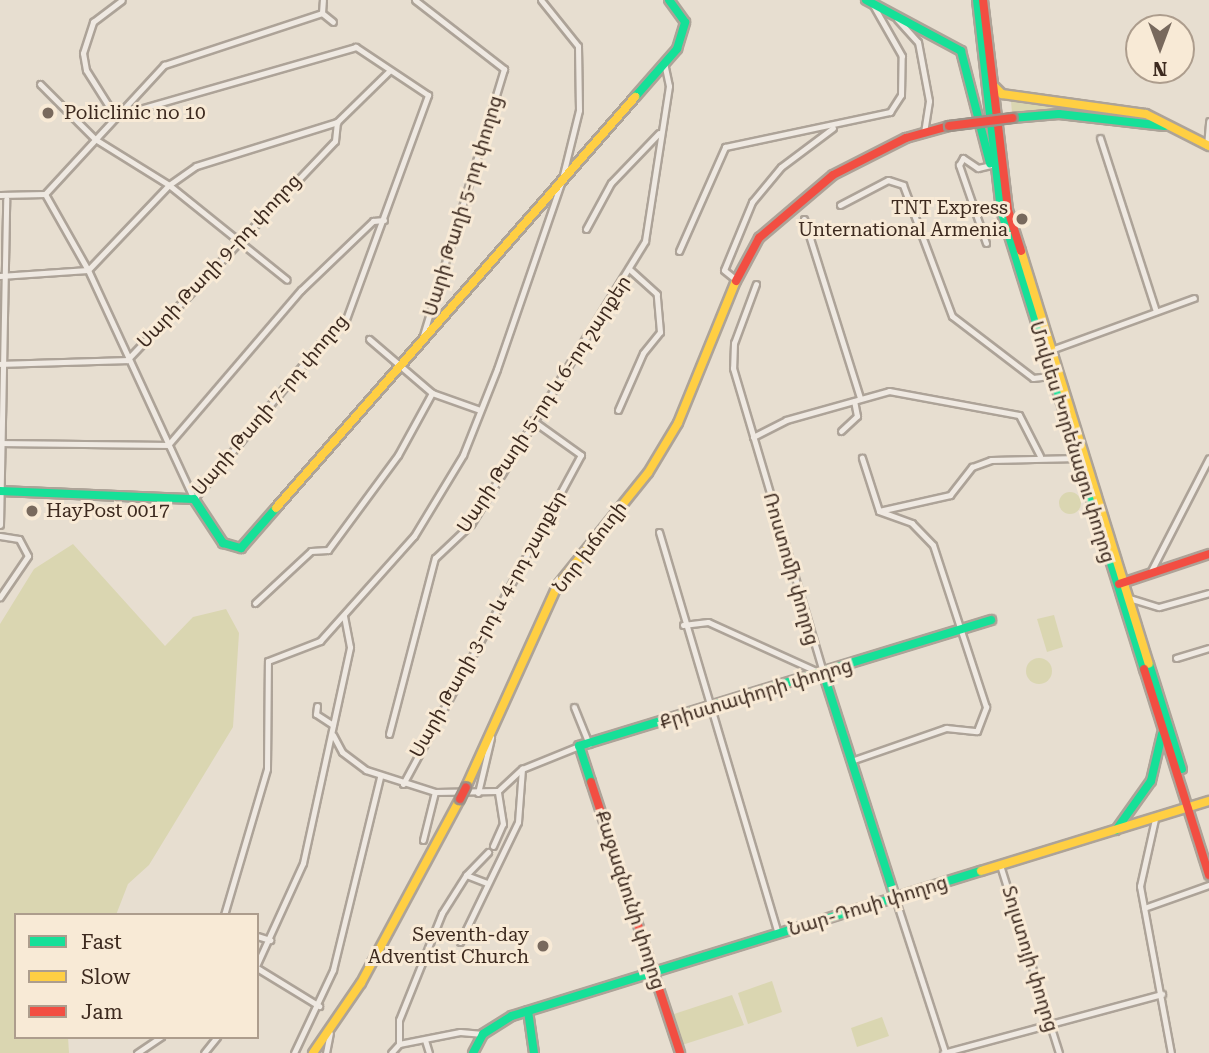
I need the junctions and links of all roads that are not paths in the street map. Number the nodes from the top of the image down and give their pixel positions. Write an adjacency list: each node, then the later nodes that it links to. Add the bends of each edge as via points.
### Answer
1 (122, 0): 18 (street, via 93,22 83,53 86,70)
2 (323, 0): 9 (street)
3 (415, 0): 49 (street, Սարի Թաղի 5-րդ փողոց, via 495,56 504,69)
4 (541, 0): 29 (street, via 574,36 581,67 579,110)
5 (669, 0): 12 (main road, via 684,17 684,34)
6 (977, 0): 17 (main road, Մովսես Խորենացու փողոց)
7 (983, 0): 14 (main road, Մովսես Խորենացու փողոց)
8 (869, 2): 10 (main road); 21 (street, via 902,56 901,95 887,116)
9 (322, 13): 11 (street); 18 (street, via 164,65)
10 (895, 16): 16 (main road, via 961,51); 24 (street, via 918,42 929,101)
11 (333, 23)
12 (664, 63): 23 (street, Սարի Թաղի 5-րդ և 6-րդ շարքեր, via 669,86); 29 (main road)
13 (389, 71): 18 (street, via 356,47); 20 (street, Սարի Թաղի 9-րդ փողոց); 35 (street, Սարի Թաղի 7-րդ փողոց, via 428,95)
14 (993, 81): 17 (main road, Մովսես Խորենացու փողոց); 22 (main road, via 1002,94 1146,114)
15 (40, 84): 26 (street)
16 (973, 90): 17 (main road); 28 (main road, via 977,129)
17 (991, 94): 28 (main road, Մովսես Խորենացու փողոց); 50 (main road, Մովսես Խորենացու փողոց, via 1008,209)
18 (115, 116): 26 (street)
19 (1209, 121): 27 (street)
20 (337, 122): 30 (street, via 196,166); 37 (street, Սարի Թաղի 9-րդ փողոց, via 335,141)
21 (835, 126): 39 (street, via 725,147 713,164 712,189); 43 (street, via 781,167 752,202 724,270)
22 (1174, 127): 24 (main road, Նոր խճուղի, bridge, via 1059,114 949,125); 27 (main road)
23 (659, 133): 36 (street, via 611,183); 41 (street, Սարի Թաղի 5-րդ և 6-րդ շարքեր, via 651,223)
24 (924, 133): 43 (main road, Նոր խճուղի, via 834,175 793,205 759,238)
25 (1100, 138): 47 (street)
26 (95, 139): 30 (street); 31 (street)
27 (1208, 146)
28 (991, 165): 38 (street, via 978,168 963,158 959,165); 54 (main road, Մովսես Խորենացու փողոց)
29 (561, 183): 49 (main road); 57 (street)
30 (169, 185): 37 (street); 40 (street)
31 (45, 194): 32 (street); 40 (street)
32 (3, 197): 42 (street)
33 (840, 205): 54 (street, via 888,180 903,185 952,316 1033,378)
34 (804, 219): 56 (street)
35 (384, 220): 63 (street, via 373,221 301,290); 69 (street, Սարի Թաղի 7-րդ փողոց, via 345,322 321,342)
36 (586, 229)
37 (236, 242): 44 (street); 51 (street, Սարի Թաղի 9-րդ փողոց)
38 (986, 243)
39 (679, 251)
40 (88, 270): 42 (street); 51 (street)
41 (630, 270): 58 (street, via 657,294 660,332 643,353); 59 (street, Սարի Թաղի 5-րդ և 6-րդ շարքեր)
42 (3, 276): 52 (street)
43 (735, 279): 95 (main road, Նոր խճուղի, via 678,423 648,473 557,586)
44 (287, 280)
45 (756, 284): 61 (street, Ռոստոմի փողոց, via 732,355)
46 (1194, 298): 47 (street)
47 (1156, 311): 50 (street)
48 (369, 339): 53 (street)
49 (421, 342): 53 (main road)
50 (1051, 350): 54 (main road, Մովսես Խորենացու փողոց)
51 (127, 360): 52 (street, Սարի Թաղի 9-րդ փողոց); 63 (street)
52 (3, 364): 62 (street)
53 (405, 364): 55 (street); 69 (main road, via 241,548 223,543)
54 (1055, 375): 66 (main road, Մովսես Խորենացու փողոց)
55 (432, 393): 57 (street); 80 (street, via 398,455 328,550 311,551)
56 (857, 400): 60 (street, via 857,416); 61 (street); 64 (street, via 890,391 1015,413)
57 (480, 410): 81 (street, via 463,456 414,536)
58 (618, 410)
59 (532, 420): 94 (street, Սարի Թաղի 5-րդ և 6-րդ շարքեր, via 471,524 435,558); 101 (street, Սարի Թաղի 3-րդ և 4-րդ շարքեր, via 580,449 577,465 530,540)
60 (841, 432)
61 (753, 437): 87 (street, Ռոստոմի փողոց)
62 (3, 443): 63 (street); 68 (street)
63 (168, 445): 69 (street)
64 (1040, 456): 66 (street); 70 (street, via 991,460 972,467 950,495)
65 (862, 457): 70 (street)
66 (1081, 457): 76 (main road, Մովսես Խորենացու փողոց)
67 (1209, 458): 75 (street)
68 (2, 491): 69 (main road, Սարի Թաղի 7-րդ փողոց); 71 (street)
69 (194, 499)
70 (879, 511): 84 (street, via 912,523 933,545)
71 (0, 525)
72 (659, 532): 83 (street)
73 (0, 536): 78 (street, via 19,539 28,556)
74 (1209, 554): 75 (main road)
75 (1150, 573): 76 (main road)
76 (1120, 583): 79 (main road, Մովսես Խորենացու փողոց); 92 (main road, Մովսես Խորենացու փողոց)
77 (1209, 593): 79 (street, via 1158,607)
78 (0, 597)
79 (1129, 598): 106 (main road, Մովսես Խորենացու փողոց)
80 (254, 603)
81 (344, 616): 91 (street, via 351,639); 120 (street, via 316,644 268,661 267,769)
82 (991, 620): 84 (main road, Քրիստափորի փողոց)
83 (683, 625): 87 (street, via 708,621); 90 (street)
84 (962, 629): 87 (main road, Քրիստափորի փողոց); 98 (street, via 986,707 977,731 946,728)
85 (1209, 648): 86 (street)
86 (1176, 658)
87 (824, 675): 90 (main road, Քրիստափորի փողոց); 98 (main road, Ռոստոմի փողոց)
88 (317, 706): 91 (street, via 316,714)
89 (574, 707): 96 (street)
90 (709, 708): 96 (main road, Քրիստափորի փողոց); 121 (street)
91 (333, 725): 93 (street)
92 (1163, 729): 106 (main road, Մովսես Խորենացու փողոց); 108 (main road, via 1152,781)
93 (333, 733): 100 (street, via 342,752); 123 (street, via 303,863)
94 (390, 734)
95 (491, 738): 104 (street); 132 (main road, Նոր խճուղի, bridge)
96 (589, 744): 97 (main road, Քրիստափորի փողոց)
97 (579, 746): 99 (street, Քրիստափորի փողոց); 127 (main road, Քաջազնունի փողոց)
98 (851, 761): 118 (main road, Ռոստոմի փողոց)
99 (522, 769): 103 (street, Քրիստափորի փողոց); 116 (street, via 518,822)
100 (380, 777): 101 (street); 129 (street)
101 (403, 784): 102 (street)
102 (435, 792): 104 (street); 109 (street)
103 (498, 792): 104 (street); 110 (street, via 503,824)
104 (478, 793)
105 (1209, 801): 106 (main road, Նար-Դոսի փողոց)
106 (1191, 807): 107 (main road, Նար-Դոսի փողոց); 113 (main road, Մովսես Խորենացու փողոց); 114 (main road, Մովսես Խորենացու փողոց)
107 (1155, 819): 108 (main road, Նար-Դոսի փողոց); 119 (street, via 1140,880)
108 (1116, 830): 112 (main road, Նար-Դոսի փողոց)
109 (423, 840)
110 (493, 846)
111 (488, 852): 115 (street)
112 (1000, 865): 118 (main road, Նար-Դոսի փողոց); 131 (street, Տոլստոյի փողոց)
113 (1209, 866)
114 (1209, 875)
115 (466, 876): 116 (street); 137 (street, via 426,941 398,1020)
116 (487, 883): 124 (street)
117 (1209, 885): 119 (street)
118 (895, 898): 121 (main road, Նար-Դոսի փողոց); 148 (street, Ռոստոմի փողոց)
119 (1144, 908): 128 (street)
120 (225, 913)
121 (778, 933): 127 (main road, Նար-Դոսի փողոց)
122 (259, 937): 123 (street)
123 (270, 940): 125 (street)
124 (460, 942)
125 (259, 962)
126 (259, 967): 129 (street)
127 (654, 972): 130 (main road, Նար-Դոսի փողոց); 147 (main road, Քաջազնունի փողոց)
128 (1162, 994): 131 (street); 150 (street)
129 (319, 1006): 140 (street)
130 (528, 1011): 133 (main road, Նար-Դոսի փողոց); 146 (main road)
131 (1050, 1023): 148 (street); 149 (street, Տոլստոյի փողոց)
132 (330, 1033): 141 (main road, Նոր խճուղի); 142 (street)
133 (483, 1034): 136 (street); 145 (main road)
134 (158, 1039): 138 (street)
135 (215, 1039): 139 (street)
136 (425, 1040): 137 (street); 144 (street)
137 (399, 1044): 143 (street)
138 (137, 1053)
139 (204, 1053)
140 (294, 1053)
141 (313, 1053)
142 (326, 1053)
143 (391, 1053)
144 (429, 1053)
145 (472, 1053)
146 (534, 1053)
147 (680, 1053)
148 (944, 1053)
149 (1059, 1053)
150 (1171, 1053)

